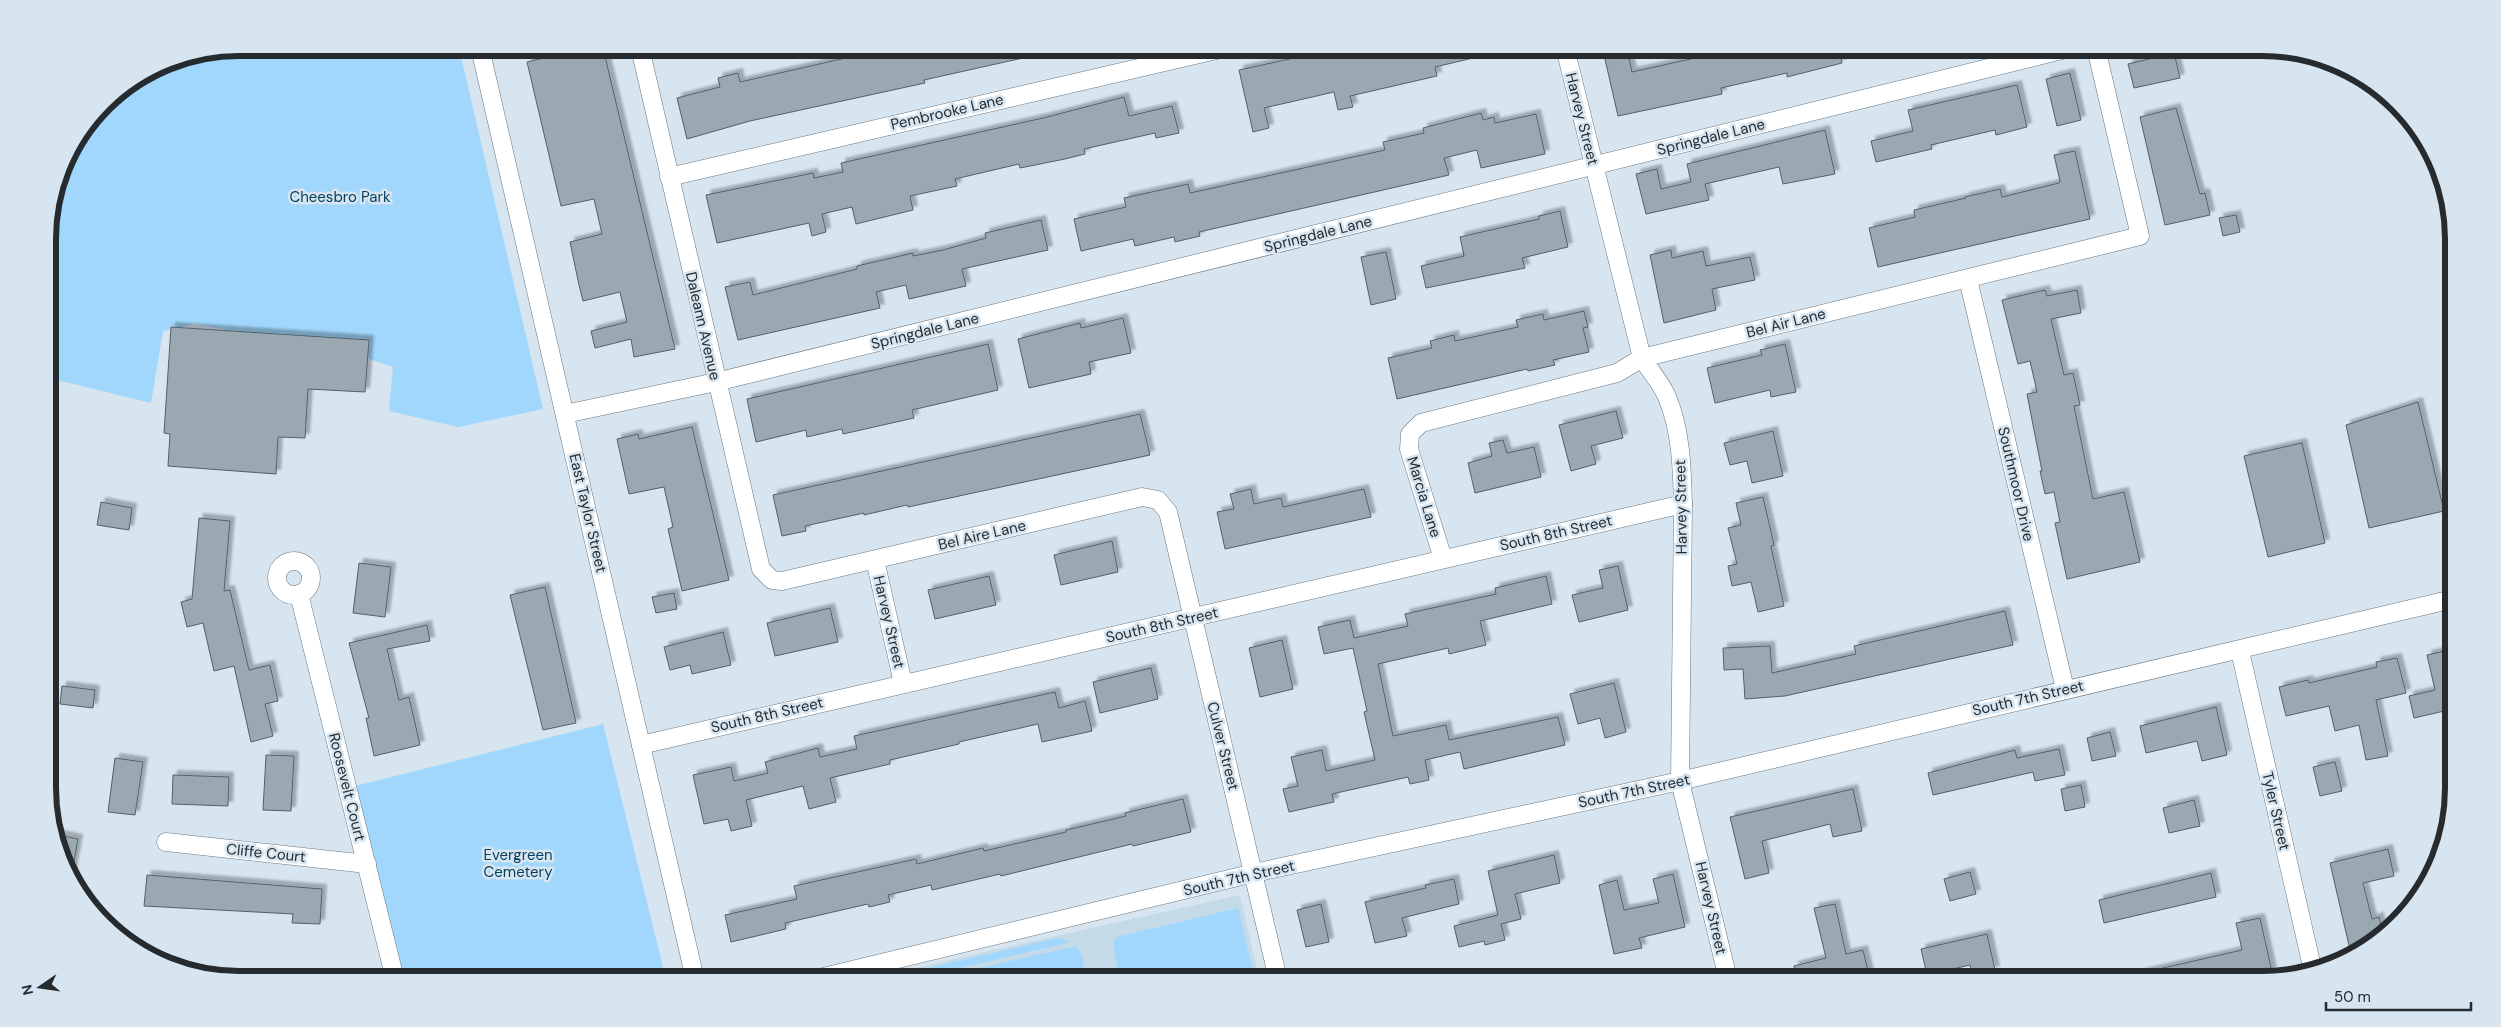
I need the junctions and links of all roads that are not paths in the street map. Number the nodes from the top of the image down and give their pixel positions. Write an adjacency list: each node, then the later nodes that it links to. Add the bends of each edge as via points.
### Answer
1 (482, 56): 12 (street, East Taylor Street)
2 (642, 56): 8 (street, Daleann Avenue)
3 (1191, 56): 8 (street, Pembrooke Lane)
4 (1566, 56): 7 (street, Harvey Street)
5 (2038, 56): 7 (street, Springdale Lane)
6 (2098, 56): 9 (street, Bel Air Lane, via 2140,236)
7 (1594, 167): 10 (street, Harvey Street); 11 (street, Springdale Lane)
8 (669, 177): 11 (street, Daleann Avenue)
9 (1968, 278): 10 (street, Bel Air Lane); 24 (street, Southmoor Drive)
10 (1642, 358): 13 (street, Bel Air Lane, via 1617,373); 14 (street, Harvey Street, via 1667,395 1682,467)
11 (716, 382): 12 (street, Springdale Lane); 18 (street, Daleann Avenue, via 757,560 772,580)
12 (565, 414): 25 (street, East Taylor Street)
13 (1435, 419): 16 (street, Marcia Lane, via 1413,429 1409,449)
14 (1683, 504): 16 (street, South 8th Street); 26 (street, Harvey Street)
15 (1168, 512): 17 (street, Bel Aire Lane, via 1158,500 1142,497); 21 (street, Culver Street)
16 (1443, 559): 21 (street, South 8th Street)
17 (875, 560): 18 (street, Bel Aire Lane); 23 (street, Harvey Street)
18 (792, 580)
19 (299, 594): 28 (street, Roosevelt Court)
20 (2445, 601): 22 (street, South 7th Street)
21 (1192, 618): 23 (street, South 8th Street); 29 (street, Culver Street)
22 (2240, 651): 24 (street, South 7th Street); 30 (street, Tyler Street)
23 (903, 683): 25 (street, South 8th Street)
24 (2065, 689): 26 (street, South 7th Street)
25 (641, 745): 32 (street, East Taylor Street)
26 (1680, 782): 29 (street, South 7th Street); 35 (street, Harvey Street)
27 (166, 842): 28 (street, Cliffe Court)
28 (367, 864): 31 (street, Roosevelt Court)
29 (1254, 873): 33 (street, South 7th Street); 34 (street, Culver Street)
30 (2311, 964)
31 (393, 971)
32 (693, 971)
33 (848, 971)
34 (1276, 971)
35 (1726, 971)

